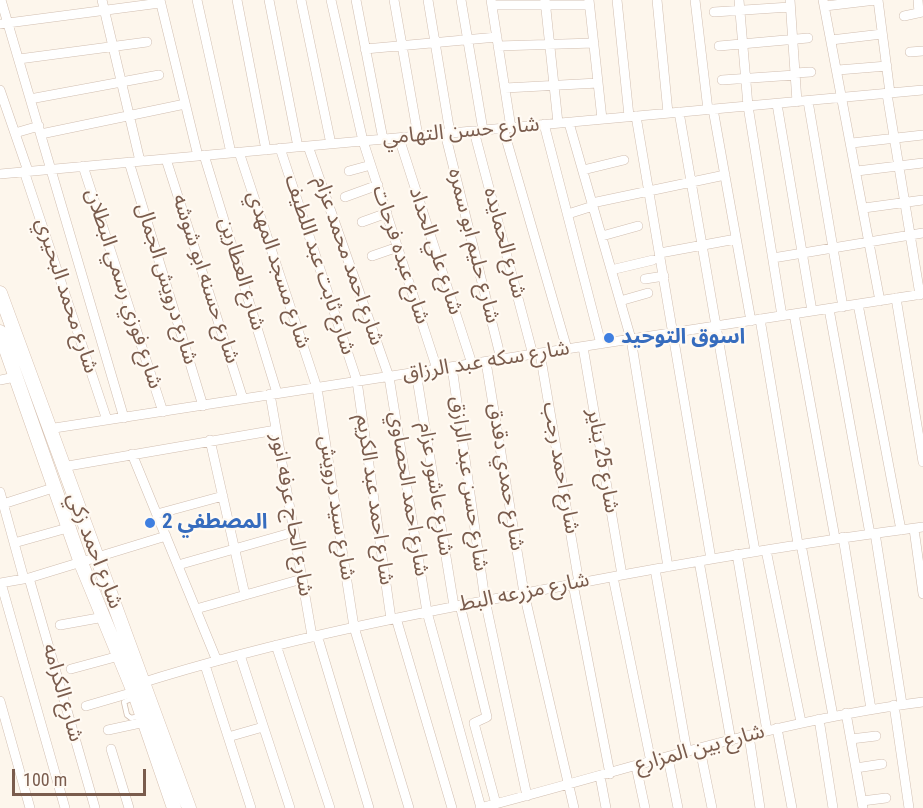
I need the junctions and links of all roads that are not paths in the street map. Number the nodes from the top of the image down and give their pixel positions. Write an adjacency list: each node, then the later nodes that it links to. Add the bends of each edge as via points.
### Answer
1 (1, 0): 28 (street)
2 (197, 0): 93 (street, شارع مسجد المهدي)
3 (237, 0): 92 (street)
4 (269, 0): 90 (street, شارع احمد محمد عزام)
5 (301, 0): 89 (street)
6 (331, 0): 87 (street, شارع عبده فرحات)
7 (356, 0): 43 (street)
8 (394, 0): 39 (street)
9 (428, 0): 36 (street, شارع حليم ابو سمره)
10 (461, 0): 31 (street, شارع الحمايده)
11 (617, 0): 72 (street)
12 (657, 0): 70 (street)
13 (694, 0): 68 (street)
14 (739, 0): 24 (street)
15 (877, 0): 22 (street); 29 (street)
16 (918, 0): 26 (street)
17 (160, 2): 23 (street); 65 (street, شارع العطارين)
18 (589, 2): 20 (street); 37 (street)
19 (491, 3): 20 (street); 34 (street)
20 (545, 3): 38 (street)
21 (790, 3): 24 (street); 32 (street)
22 (824, 3): 33 (street)
23 (103, 5): 28 (street); 41 (street)
24 (740, 10): 25 (street); 40 (street)
25 (714, 12)
26 (921, 13): 27 (street)
27 (904, 16)
28 (4, 23): 46 (street)
29 (882, 34): 33 (street); 47 (street)
30 (808, 38): 32 (street)
31 (468, 40): 34 (street); 36 (street); 79 (street, شارع الحمايده)
32 (792, 40): 40 (street); 50 (street)
33 (831, 40): 48 (street)
34 (498, 41): 38 (street); 57 (street)
35 (147, 42): 41 (street)
36 (435, 42): 39 (street); 81 (street, شارع حليم ابو سمره)
37 (594, 43): 38 (street); 55 (street)
38 (550, 44): 56 (street)
39 (402, 45): 43 (street); 83 (street)
40 (742, 45): 42 (street); 52 (street)
41 (113, 46): 46 (street); 54 (street)
42 (719, 46)
43 (365, 49): 86 (street)
44 (923, 51): 45 (street)
45 (910, 52)
46 (19, 59): 62 (street)
47 (887, 66): 48 (street); 60 (street)
48 (838, 70): 61 (street)
49 (811, 72): 50 (street)
50 (795, 74): 52 (street); 64 (street)
51 (159, 75): 54 (street)
52 (745, 78): 53 (street); 67 (street)
53 (722, 80)
54 (121, 82): 62 (street); 71 (street)
55 (598, 84): 56 (street); 73 (street)
56 (554, 86): 57 (street); 74 (street)
57 (505, 88): 77 (street)
58 (0, 90): 80 (street, شارع محمد البحيري)
59 (923, 90): 60 (street, شارع حسن التهامي)
60 (889, 94): 61 (street, شارع حسن التهامي); 85 (street)
61 (843, 98): 63 (street, شارع حسن التهامي); 88 (street)
62 (30, 99): 78 (street)
63 (808, 101): 64 (street, شارع حسن التهامي); 129 (street)
64 (797, 102): 66 (street, شارع حسن التهامي)
65 (185, 104): 71 (street); 94 (street, شارع العطارين)
66 (777, 104): 67 (street, شارع حسن التهامي); 131 (street)
67 (748, 106): 68 (street, شارع حسن التهامي); 133 (street)
68 (711, 110): 69 (street, شارع حسن التهامي); 109 (street)
69 (679, 112): 70 (street, شارع حسن التهامي); 110 (street)
70 (668, 113): 72 (street, شارع حسن التهامي)
71 (129, 114): 78 (street); 97 (street)
72 (632, 116): 73 (street, شارع حسن التهامي); 112 (street)
73 (602, 119): 75 (street, شارع حسن التهامي)
74 (558, 123): 75 (street, شارع حسن التهامي); 76 (street, شارع حسن التهامي)
75 (569, 123): 104 (street)
76 (544, 124): 77 (street, شارع حسن التهامي); 119 (street)
77 (507, 128): 79 (street, شارع حسن التهامي); 157 (street)
78 (40, 130): 80 (street); 103 (street)
79 (479, 130): 81 (street, شارع حسن التهامي); 158 (street, شارع الحمايده)
80 (15, 133): 105 (street, شارع محمد البحيري)
81 (447, 133): 83 (street, شارع حسن التهامي); 159 (street, شارع حليم ابو سمره)
82 (923, 135): 85 (street)
83 (418, 136): 84 (street, شارع حسن التهامي)
84 (399, 138): 86 (street, شارع حسن التهامي); 161 (street, شارع علي الحداد)
85 (894, 138): 88 (street); 102 (street)
86 (383, 139): 87 (street, شارع حسن التهامي)
87 (363, 141): 89 (street, شارع حسن التهامي); 100 (street, شارع عبده فرحات)
88 (852, 143): 107 (street)
89 (331, 144): 90 (street, شارع حسن التهامي)
90 (303, 146): 91 (street, شارع حسن التهامي); 166 (street, شارع احمد محمد عزام)
91 (280, 148): 92 (street, شارع حسن التهامي); 168 (street, شارع ثابت عبد اللطيف)
92 (266, 150): 93 (street, شارع حسن التهامي)
93 (235, 152): 94 (street, شارع حسن التهامي); 169 (street, شارع مسجد المهدي)
94 (201, 155): 95 (street, شارع حسن التهامي); 170 (street, شارع العطارين)
95 (166, 159): 97 (street, شارع حسن التهامي); 171 (street, شارع حسنه ابو شوشه)
96 (624, 160): 104 (street)
97 (140, 161): 98 (street, شارع حسن التهامي)
98 (129, 162): 101 (street, شارع حسن التهامي); 172 (street, شارع درويش الجمال)
99 (923, 163): 102 (street)
100 (371, 165): 106 (street); 111 (street, شارع عبده فرحات)
101 (83, 166): 103 (street, شارع حسن التهامي); 173 (street, شارع فوزي رسمي البطلان)
102 (899, 166): 107 (street); 115 (street)
103 (51, 169): 105 (street, شارع حسن التهامي); 174 (street)
104 (583, 170): 116 (street)
105 (26, 171): 108 (street, شارع حسن التهامي); 175 (street, شارع محمد البحيري)
106 (349, 171)
107 (856, 171): 117 (street)
108 (0, 174)
109 (725, 175): 110 (street); 125 (street)
110 (691, 182): 112 (street); 127 (street)
111 (378, 185): 113 (street); 118 (street, شارع عبده فرحات)
112 (649, 190): 116 (street); 130 (street)
113 (345, 197)
114 (923, 200): 115 (street)
115 (905, 203): 117 (street); 123 (street)
116 (592, 204): 119 (street); 124 (street)
117 (864, 208): 126 (street)
118 (387, 213): 120 (street); 128 (street, شارع عبده فرحات)
119 (568, 214): 155 (street)
120 (362, 222)
121 (638, 226): 124 (street)
122 (923, 232): 123 (street)
123 (910, 235): 126 (street); 140 (street)
124 (602, 236): 135 (street)
125 (736, 239): 127 (street); 150 (street)
126 (870, 242): 129 (street); 143 (street)
127 (702, 245): 130 (street); 151 (street)
128 (398, 247): 132 (street); 163 (street, شارع عبده فرحات)
129 (833, 248): 131 (street); 145 (street)
130 (660, 252): 136 (street)
131 (802, 253): 133 (street); 147 (street)
132 (372, 256)
133 (772, 258): 149 (street)
134 (653, 260): 135 (street)
135 (611, 270): 142 (street)
136 (664, 276): 137 (street); 153 (street)
137 (645, 279)
138 (0, 293): 176 (street, شارع احمد زكي)
139 (648, 293): 142 (street)
140 (921, 295): 141 (street, شارع سكه عبد الرزاق)
141 (896, 298): 143 (street, شارع سكه عبد الرزاق); 180 (street)
142 (620, 301): 154 (street)
143 (880, 301): 144 (street, شارع سكه عبد الرزاق)
144 (858, 304): 145 (street, شارع سكه عبد الرزاق); 189 (street)
145 (843, 307): 146 (street, شارع سكه عبد الرزاق)
146 (829, 309): 147 (street, شارع سكه عبد الرزاق); 191 (street)
147 (812, 311): 148 (street, شارع سكه عبد الرزاق)
148 (794, 314): 149 (street, شارع سكه عبد الرزاق); 193 (street)
149 (782, 316): 150 (street, شارع سكه عبد الرزاق)
150 (756, 320): 151 (street, شارع سكه عبد الرزاق); 195 (street)
151 (717, 326): 153 (street, شارع سكه عبد الرزاق); 198 (street)
152 (0, 332): 165 (street, شارع احمد زكي)
153 (674, 332): 154 (street, شارع سكه عبد الرزاق); 201 (street)
154 (631, 339): 155 (street, شارع سكه عبد الرزاق); 205 (street)
155 (601, 344): 156 (street, شارع سكه عبد الرزاق)
156 (583, 347): 157 (street, شارع سكه عبد الرزاق); 207 (street, شارع 25 يناير)
157 (567, 349): 158 (street, شارع سكه عبد الرزاق)
158 (536, 354): 159 (street, شارع سكه عبد الرزاق); 211 (street, شارع احمد رجب)
159 (501, 359): 160 (street, شارع سكه عبد الرزاق)
160 (486, 362): 161 (street, شارع سكه عبد الرزاق); 212 (street, شارع حمدي دقدق)
161 (472, 364): 162 (street, شارع سكه عبد الرزاق)
162 (452, 367): 163 (street, شارع سكه عبد الرزاق); 215 (street, شارع حسن عبد الرازق)
163 (437, 369): 164 (street, شارع سكه عبد الرزاق)
164 (416, 372): 166 (street, شارع سكه عبد الرزاق); 216 (street, شارع عاشور عزام)
165 (15, 377): 167 (street); 182 (street, شارع احمد زكي)
166 (389, 377): 168 (street, شارع سكه عبد الرزاق); 218 (street, شارع احمد الحصاوي)
167 (0, 380)
168 (357, 381): 169 (street, شارع سكه عبد الرزاق); 220 (street, شارع احمد عبد الكريم)
169 (317, 388): 170 (street, شارع سكه عبد الرزاق); 222 (street, شارع سيد درويش)
170 (273, 394): 171 (street, شارع سكه عبد الرزاق); 177 (street, شارع الحاج عرفه انور)
171 (243, 399): 172 (street, شارع سكه عبد الرزاق)
172 (203, 406): 173 (street, شارع سكه عبد الرزاق)
173 (163, 412): 174 (street, شارع سكه عبد الرزاق)
174 (124, 418): 175 (street, شارع سكه عبد الرزاق)
175 (107, 420): 176 (street, شارع سكه عبد الرزاق)
176 (48, 429): 181 (street, شارع احمد زكي)
177 (276, 430): 178 (street); 190 (street, شارع الحاج عرفه انور)
178 (210, 440): 179 (street); 184 (street)
179 (132, 454): 181 (street); 186 (street)
180 (923, 462)
181 (62, 467): 200 (street, شارع احمد زكي)
182 (56, 487): 185 (street); 187 (street, شارع احمد زكي)
183 (0, 492): 185 (street, شارع الكرامه)
184 (223, 496): 186 (street); 196 (street)
185 (3, 504): 194 (street, شارع الكرامه)
186 (157, 514): 192 (street)
187 (71, 527): 194 (street); 203 (street, شارع احمد زكي)
188 (918, 528): 189 (street, شارع مزرعه البط); 213 (street)
189 (901, 530): 191 (street, شارع مزرعه البط)
190 (294, 532): 196 (street); 209 (street, شارع الحاج عرفه انور)
191 (872, 533): 193 (street, شارع مزرعه البط); 233 (street)
192 (166, 536): 200 (street); 204 (street)
193 (839, 537): 195 (street, شارع مزرعه البط); 235 (street)
194 (14, 543): 208 (street, شارع الكرامه)
195 (799, 544): 197 (street, شارع مزرعه البط); 237 (street)
196 (234, 547): 204 (street); 214 (street)
197 (766, 550): 198 (street, شارع مزرعه البط); 240 (street)
198 (755, 551): 199 (street, شارع مزرعه البط)
199 (737, 555): 201 (street, شارع مزرعه البط); 242 (street)
200 (97, 557): 203 (street); 230 (street, شارع احمد زكي)
201 (711, 559): 202 (street, شارع مزرعه البط)
202 (699, 561): 205 (street, شارع مزرعه البط); 248 (street)
203 (81, 563): 208 (street); 219 (street, شارع احمد زكي)
204 (178, 565): 217 (street)
205 (668, 567): 206 (street, شارع مزرعه البط)
206 (655, 569): 207 (street, شارع مزرعه البط); 251 (street)
207 (617, 576): 211 (street, شارع مزرعه البط); 253 (street, شارع 25 يناير)
208 (27, 579): 210 (street); 266 (street, شارع الكرامه)
209 (302, 579): 214 (street); 223 (street, شارع الحاج عرفه انور)
210 (0, 583): 265 (street)
211 (576, 583): 212 (street, شارع مزرعه البط); 257 (street, شارع احمد رجب)
212 (524, 593): 215 (street, شارع مزرعه البط); 259 (street, شارع حمدي دقدق)
213 (923, 594)
214 (245, 595): 217 (street)
215 (485, 600): 216 (street, شارع مزرعه البط); 260 (street, شارع حسن عبد الرازق)
216 (457, 606): 218 (street, شارع مزرعه البط); 263 (street, شارع عاشور عزام, via 487,717 474,723)
217 (196, 609): 227 (street)
218 (427, 612): 220 (street, شارع مزرعه البط); 263 (street, شارع احمد الحصاوي)
219 (104, 617): 221 (street); 226 (street, شارع احمد زكي)
220 (394, 619): 222 (street, شارع مزرعه البط); 275 (street, شارع احمد عبد الكريم)
221 (60, 625)
222 (354, 627): 223 (street, شارع مزرعه البط); 274 (street, شارع سيد درويش)
223 (314, 636): 224 (street, شارع مزرعه البط); 273 (street, شارع الحاج عرفه انور)
224 (276, 645): 225 (street, شارع مزرعه البط); 272 (street)
225 (240, 655): 227 (street, شارع مزرعه البط); 241 (street)
226 (118, 656): 229 (street); 230 (street, شارع احمد زكي)
227 (217, 661): 228 (street, شارع مزرعه البط)
228 (205, 665): 230 (street, شارع مزرعه البط); 246 (street)
229 (71, 669)
230 (135, 691): 234 (street, شارع مزرعه البط); 238 (street, شارع احمد زكي); 269 (street, شارع احمد زكي)
231 (0, 700): 264 (street)
232 (923, 702): 233 (street, شارع بين المزارع)
233 (898, 705): 235 (street, شارع بين المزارع); 284 (street)
234 (86, 706)
235 (871, 709): 236 (street, شارع بين المزارع)
236 (846, 713): 237 (street, شارع بين المزارع); 247 (street)
237 (833, 716): 239 (street, شارع بين المزارع)
238 (142, 718): 243 (street); 268 (street, شارع احمد زكي)
239 (819, 719): 240 (street, شارع بين المزارع); 283 (street)
240 (801, 723): 242 (street, شارع بين المزارع)
241 (263, 727): 246 (street); 271 (street)
242 (772, 729): 244 (street, شارع بين المزارع); 282 (street)
243 (108, 730)
244 (749, 736): 248 (street, شارع بين المزارع); 281 (street)
245 (876, 736): 247 (street)
246 (228, 737): 270 (street)
247 (851, 739): 256 (street)
248 (730, 741): 250 (street, شارع بين المزارع)
249 (111, 749): 267 (street)
250 (700, 749): 251 (street, شارع بين المزارع); 280 (street)
251 (687, 752): 252 (street, شارع بين المزارع)
252 (668, 758): 253 (street, شارع بين المزارع); 279 (street)
253 (651, 762): 255 (street, شارع بين المزارع)
254 (882, 764): 256 (street)
255 (636, 766): 257 (street, شارع بين المزارع); 278 (street)
256 (856, 768): 262 (street)
257 (610, 774): 258 (street, شارع بين المزارع)
258 (600, 776): 259 (street, شارع بين المزارع); 277 (street)
259 (569, 785): 260 (street, شارع بين المزارع); 276 (street, شارع حمدي دقدق)
260 (527, 796): 263 (street, شارع بين المزارع)
261 (886, 798): 262 (street)
262 (863, 805)
263 (492, 806)
264 (30, 808)
265 (64, 808)
266 (95, 808)
267 (129, 808)
268 (174, 808)
269 (189, 808)
270 (251, 808)
271 (290, 808)
272 (330, 808)
273 (369, 808)
274 (409, 808)
275 (452, 808)
276 (574, 808)
277 (606, 808)
278 (645, 808)
279 (678, 808)
280 (712, 808)
281 (760, 808)
282 (792, 808)
283 (833, 808)
284 (909, 808)

